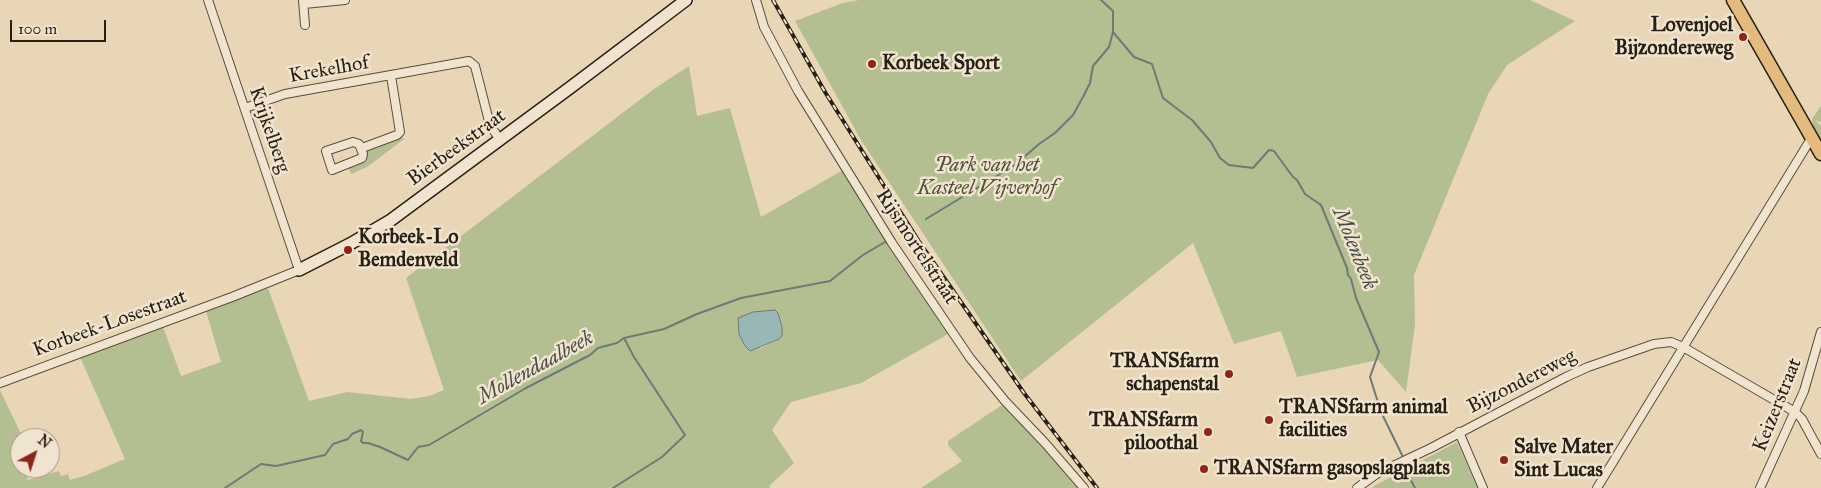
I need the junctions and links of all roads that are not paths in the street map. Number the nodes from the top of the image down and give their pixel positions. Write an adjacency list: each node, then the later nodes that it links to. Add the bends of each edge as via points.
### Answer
1 (208, 0): 9 (street, Krijkelberg)
2 (345, 0): 6 (street)
3 (686, 0): 11 (street, Bierbeekstraat)
4 (756, 0): 22 (street, Rijsmortelstraat, via 764,27 798,90 892,243 970,358)
5 (1733, 0): 10 (main road)
6 (303, 2): 7 (street)
7 (305, 25)
8 (391, 76): 9 (street, Krekelhof, via 284,94); 11 (street, Krekelhof, via 472,62 490,125); 12 (street, Krekelhof, via 400,132 397,136)
9 (245, 108): 14 (street, Krijkelberg)
10 (1812, 137): 13 (main road); 17 (street)
11 (500, 140): 14 (street, Bierbeekstraat, via 391,220)
12 (362, 148): 12 (street, Krekelhof, via 353,142 326,151 332,170 362,158)
13 (1821, 154)
14 (299, 270): 15 (street, Bierbeekstraat)
15 (232, 296): 18 (street, Korbeek-Losestraat)
16 (1821, 332): 19 (street, Keizerstraat)
17 (1683, 347): 19 (street, Bijzondereweg); 20 (street, Bijzondereweg, via 1670,342 1654,344 1588,367); 25 (street)
18 (0, 383)
19 (1795, 412): 21 (street); 26 (street, Keizerstraat)
20 (1459, 432): 23 (street, Bijzondereweg, via 1378,473); 24 (street)
21 (1821, 454)
22 (1084, 488)
23 (1357, 488)
24 (1482, 488)
25 (1597, 488)
26 (1760, 488)

